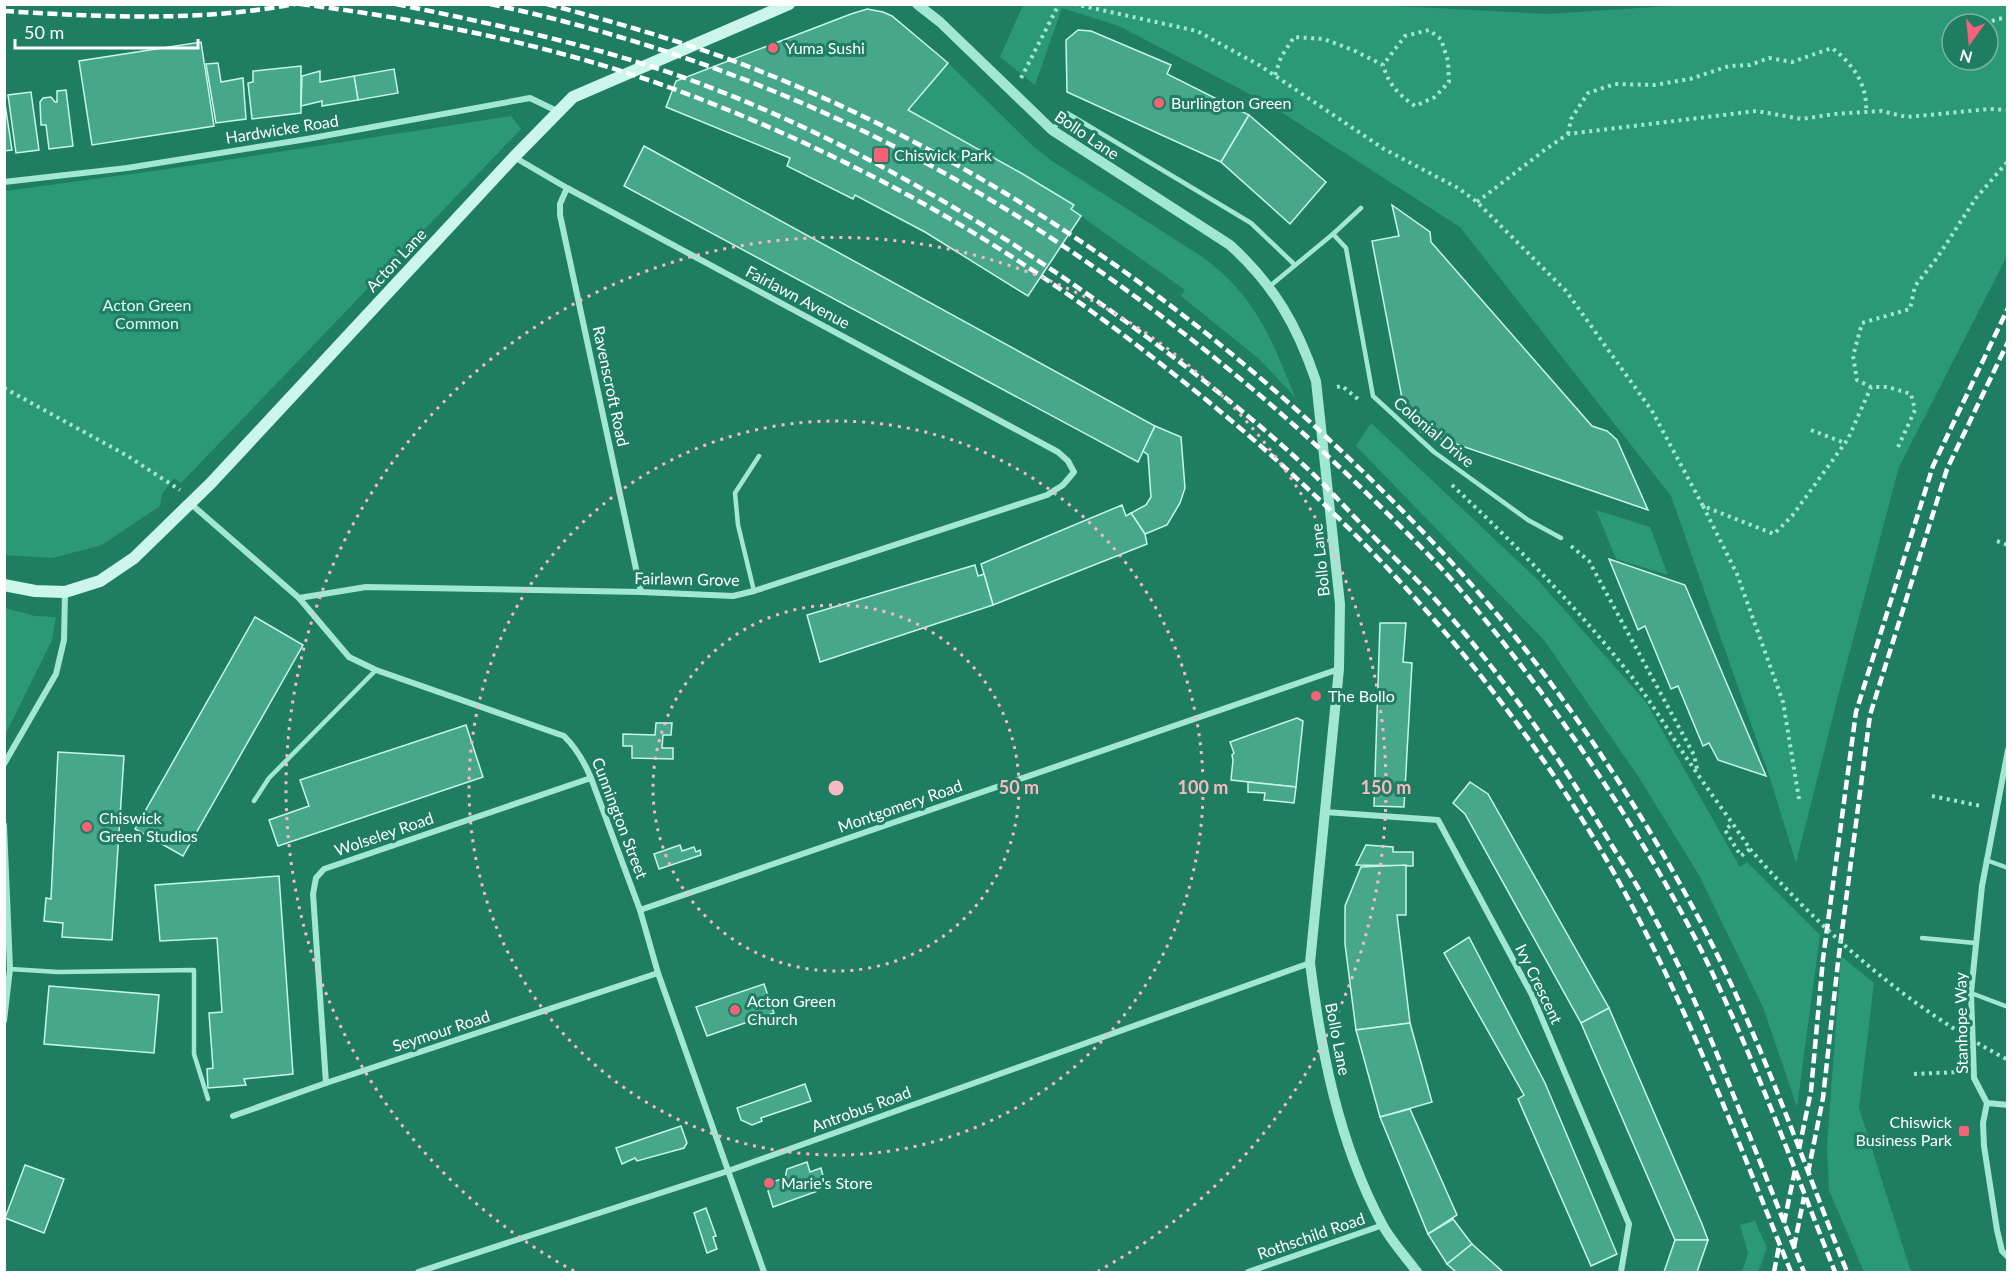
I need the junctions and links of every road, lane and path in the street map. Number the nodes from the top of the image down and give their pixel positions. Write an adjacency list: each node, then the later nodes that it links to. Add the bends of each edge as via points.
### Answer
1 (789, 4): 9 (main road, Acton Lane, via 584,91)
2 (917, 4): 11 (street, Bollo Lane)
3 (1059, 4): 7 (path)
4 (1074, 4): 6 (path, via 1197,31)
5 (1383, 65): 5 (path, via 1387,80 1415,106 1435,97 1449,82 1441,39 1429,30 1405,36); 6 (path, via 1324,39 1294,37)
6 (1275, 75): 17 (path, via 1384,149)
7 (1019, 81)
8 (2007, 110): 10 (path, via 1907,117 1881,111)
9 (559, 112): 13 (main road, Acton Lane); 15 (street, Hardwicke Road, via 530,98 127,168)
10 (1866, 113): 12 (path, via 1802,119 1756,111); 12 (path, via 1860,79 1847,60 1832,48 1792,62 1769,58 1654,85 1615,84 1588,93 1571,119)
11 (1052, 130): 20 (lane, via 1067,113 1251,223); 21 (street, Bollo Lane, via 1230,245)
12 (1568, 134): 17 (path)
13 (514, 157): 16 (street, Fairlawn Avenue); 33 (main road, Acton Lane)
14 (2007, 161): 23 (path, via 1976,198 1916,286 1910,309 1862,324 1853,356 1857,380)
15 (4, 182)
16 (567, 188): 30 (street, Fairlawn Avenue, via 1047,446); 41 (street, Ravenscroft Road, via 560,215)
17 (1478, 202): 34 (path, via 1566,291 1652,411)
18 (1361, 208): 19 (lane)
19 (1333, 234): 20 (lane); 35 (lane, Colonial Drive, via 1346,248 1373,396 1434,452 1528,520)
20 (1295, 264): 21 (lane)
21 (1269, 286): 43 (street, Bollo Lane, via 1305,347 1316,381 1340,604)
22 (1337, 387): 25 (path, via 1342,386)
23 (1871, 387): 27 (path); 28 (path, via 1911,394 1915,410)
24 (4, 388): 32 (path, via 126,455)
25 (1360, 400)
26 (1811, 430): 27 (path)
27 (1845, 443): 34 (path, via 1792,516 1774,534)
28 (1898, 447)
29 (759, 456): 39 (lane, via 735,493 738,525)
30 (1068, 461): 39 (street, Fairlawn Grove, via 1074,472 1064,485 1047,495)
31 (1450, 484): 47 (path, via 1535,565 1579,614 1635,682)
32 (181, 491)
33 (191, 504): 40 (main road, Acton Lane, via 134,558 100,581); 42 (street, Cunnington Street)
34 (1703, 506): 50 (path, via 1737,574 1783,702)
35 (1561, 538): 47 (path, via 1589,561 1694,755)
36 (1997, 541): 37 (path)
37 (2007, 545)
38 (4, 585): 40 (main road, Acton Lane)
39 (754, 591): 41 (street, Fairlawn Grove, via 733,596)
40 (65, 592): 46 (street, via 64,640 56,674)
41 (641, 592): 42 (street, Fairlawn Grove, via 366,587)
42 (299, 598): 44 (street, Cunnington Street, via 349,657)
43 (1339, 669): 53 (street, Bollo Lane); 59 (street, Montgomery Road)
44 (376, 670): 48 (street, Cunnington Street, via 564,736 582,757); 51 (lane, via 269,778)
45 (2007, 750): 57 (street, Stanhope Way)
46 (4, 765)
47 (1699, 776): 55 (path)
48 (591, 778): 59 (street, Cunnington Street); 71 (street, Wolseley Road, via 324,869 316,878 313,894)
49 (1932, 796): 52 (path)
50 (1799, 799)
51 (254, 801)
52 (1981, 806)
53 (1325, 812): 62 (street, Bollo Lane); 83 (street, Ivy Crescent, via 1438,820 1532,995 1629,1224)
54 (4, 825): 63 (street)
55 (1734, 825): 56 (path); 56 (path, via 1725,830 1741,856)
56 (1750, 849): 68 (path, bridge, via 1787,891 1883,979 1963,1035)
57 (1986, 860): 58 (lane); 61 (street, Stanhope Way)
58 (2007, 868)
59 (640, 910): 64 (street, Cunnington Street)
60 (1922, 938): 61 (lane)
61 (1975, 943): 65 (street, Stanhope Way)
62 (1310, 963): 76 (street, Antrobus Road); 77 (street, Bollo Lane, via 1325,1060 1348,1148)
63 (10, 969): 67 (street); 72 (lane, via 194,970 194,1054)
64 (658, 973): 71 (street, Seymour Road); 76 (street, Cunnington Street)
65 (1971, 993): 66 (lane); 73 (street, Stanhope Way, via 1974,1078)
66 (2007, 1007)
67 (4, 1021)
68 (2007, 1060)
69 (1960, 1072): 70 (path)
70 (1914, 1074)
71 (326, 1083): 75 (street, Seymour Road)
72 (208, 1099)
73 (1987, 1103): 74 (street); 78 (street, via 1984,1146 1997,1230)
74 (2007, 1106)
75 (233, 1116)
76 (728, 1171): 79 (street, Antrobus Road); 80 (street, Cunnington Street)
77 (1383, 1225): 81 (street, Rothschild Road); 82 (street, Bollo Lane)
78 (2007, 1257)
79 (418, 1272)
80 (764, 1272)
81 (1248, 1272)
82 (1417, 1272)
83 (1621, 1272)

